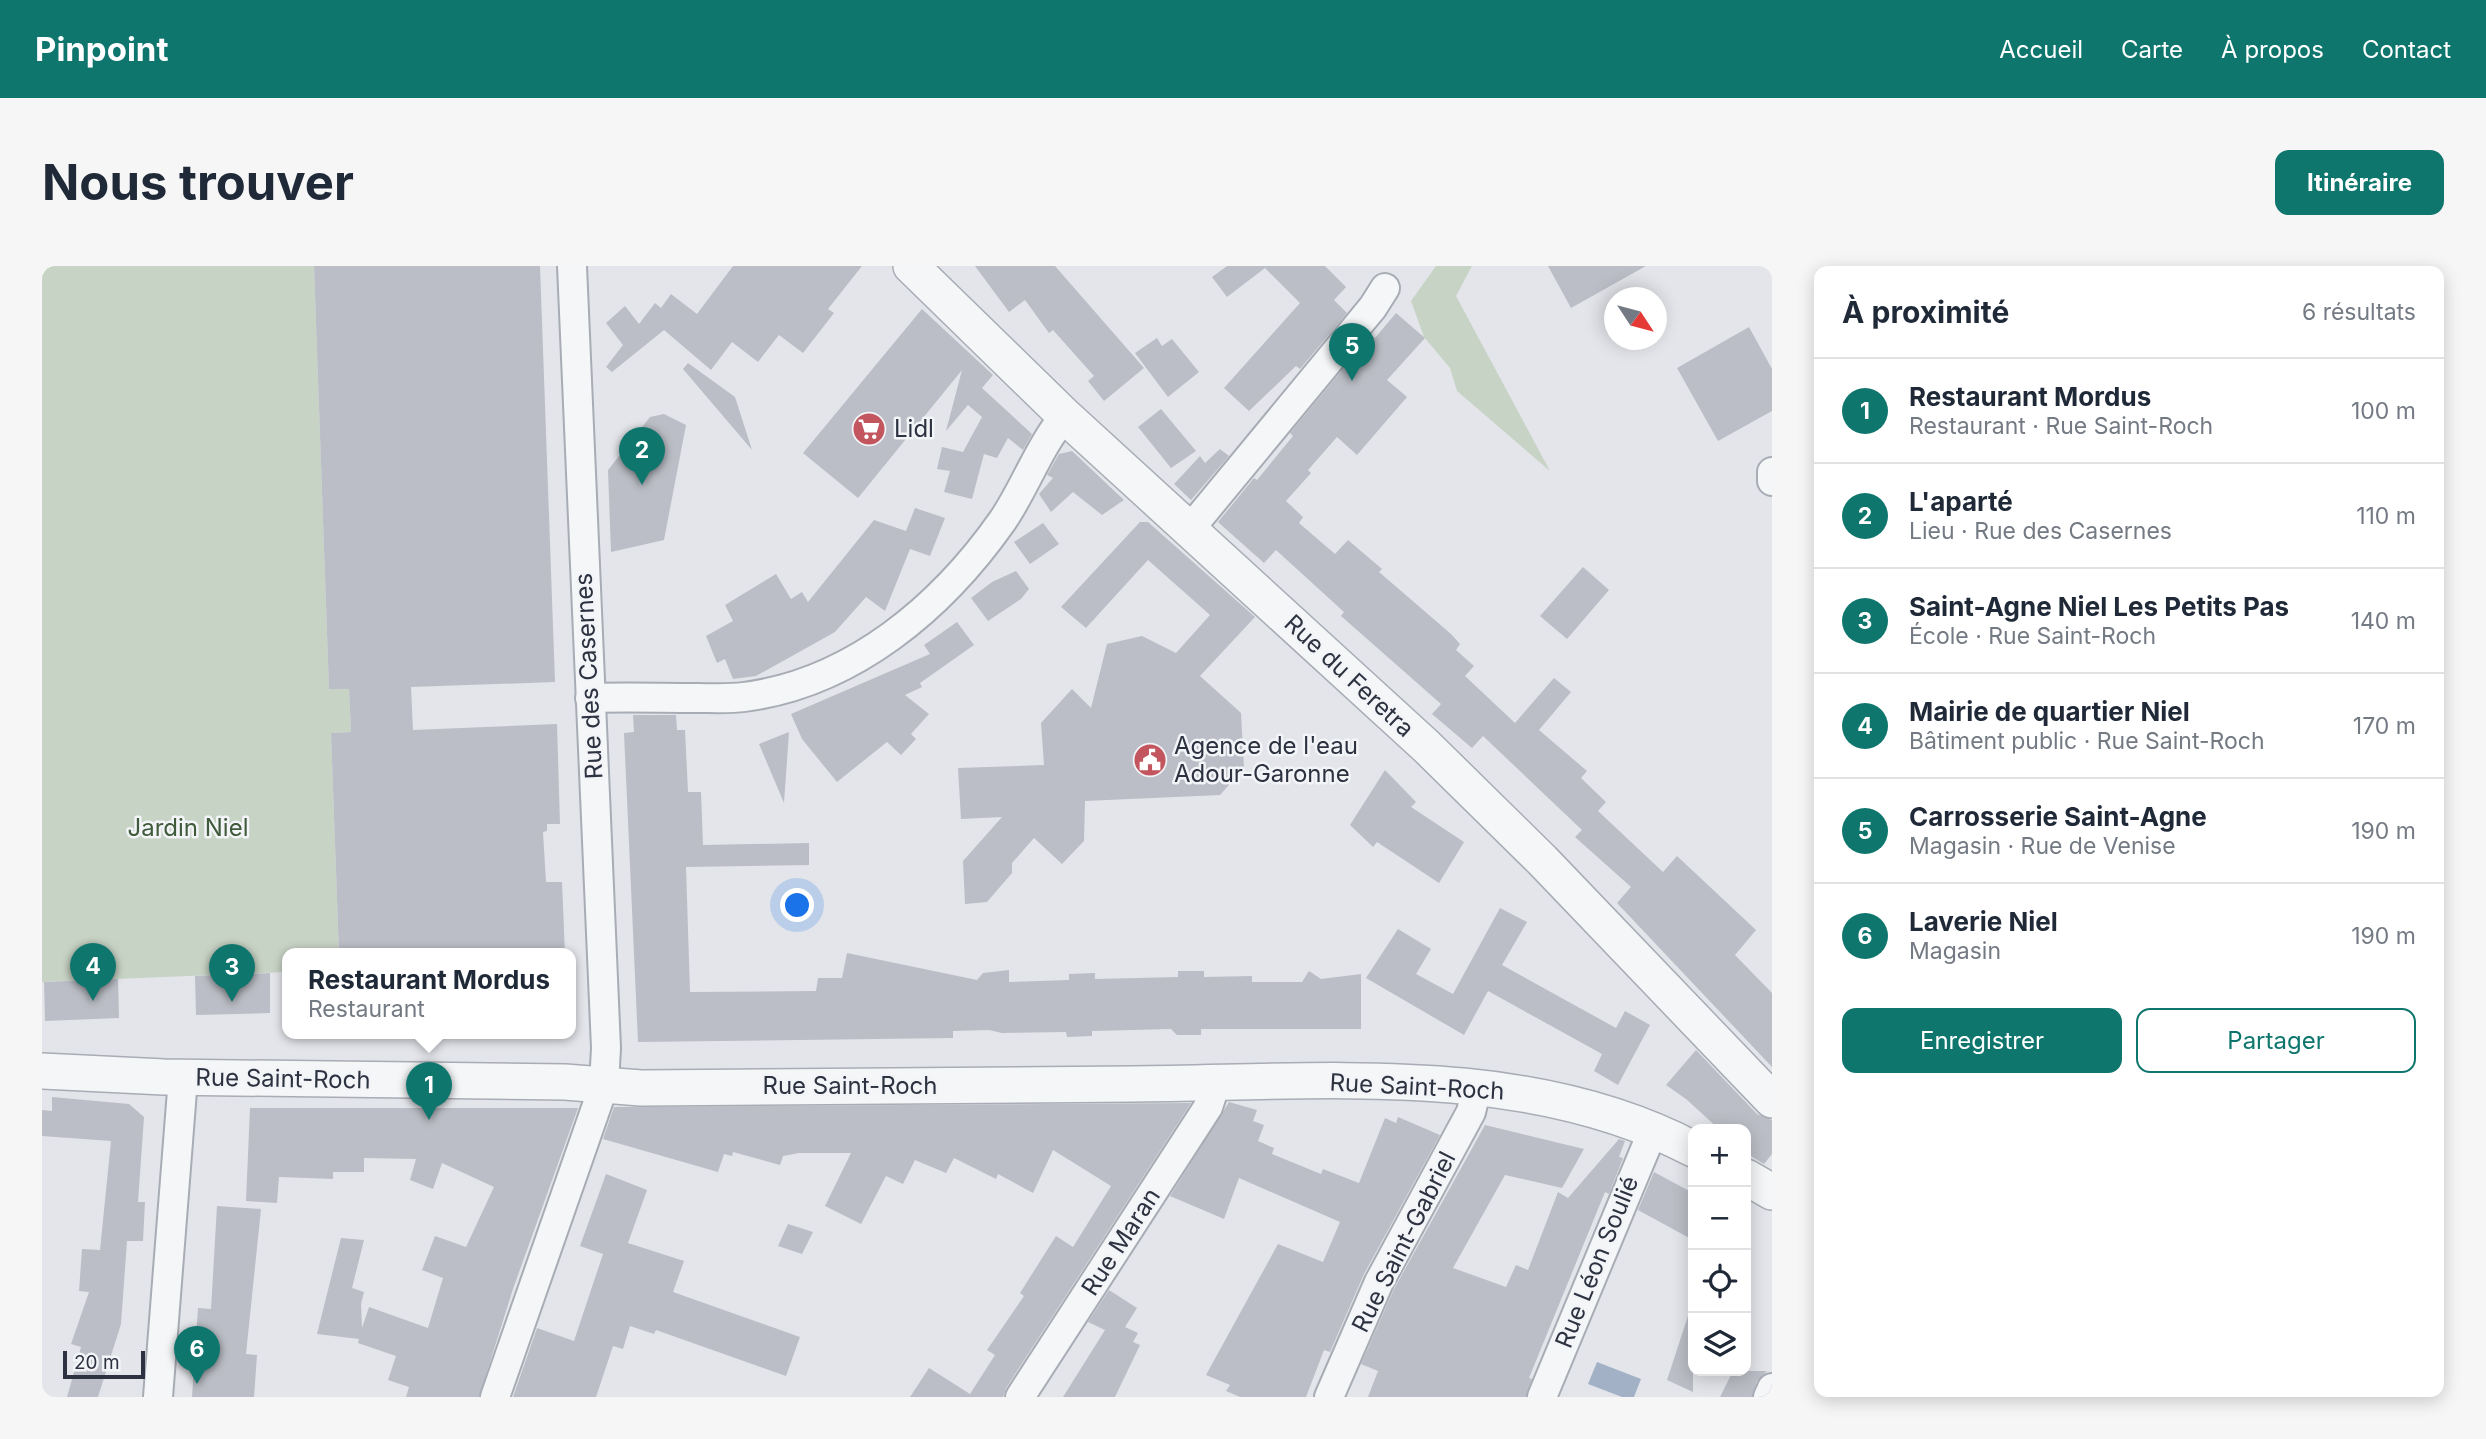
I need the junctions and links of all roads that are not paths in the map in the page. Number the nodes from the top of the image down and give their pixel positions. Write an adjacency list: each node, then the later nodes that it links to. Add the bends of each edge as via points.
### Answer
1 (572, 266): 8 (street, Rue des Casernes)
2 (911, 266): 4 (street, Rue du Feretra)
3 (1385, 288): 7 (street)
4 (1065, 416): 7 (street, Rue du Feretra); 8 (street, via 1052,431 1004,519 972,559 938,598 854,661 802,683 744,698)
5 (1772, 472): 6 (street)
6 (1772, 481)
7 (1189, 530): 14 (street, Rue du Feretra, via 1445,765)
8 (590, 698): 12 (street, Rue des Casernes)
9 (42, 1071): 10 (street, Rue Saint-Roch)
10 (183, 1078): 12 (street, Rue Saint-Roch); 20 (street)
11 (1216, 1083): 12 (street, Rue Saint-Roch); 13 (street, Rue Saint-Roch, via 1344,1081); 22 (street, Rue Maran, via 1208,1107)
12 (604, 1085): 21 (street, Rue des Casernes)
13 (1477, 1087): 15 (street, Rue Saint-Roch, via 1544,1098); 23 (street, Rue Saint-Gabriel, via 1471,1112 1379,1282)
14 (1772, 1100)
15 (1654, 1128): 16 (street, Rue Saint-Roch); 24 (street, Rue Léon Soulié)
16 (1688, 1146)
17 (1751, 1180): 18 (street)
18 (1772, 1192)
19 (1772, 1388): 25 (street)
20 (158, 1397)
21 (495, 1397)
22 (1020, 1397)
23 (1329, 1397)
24 (1542, 1397)
25 (1768, 1397)

